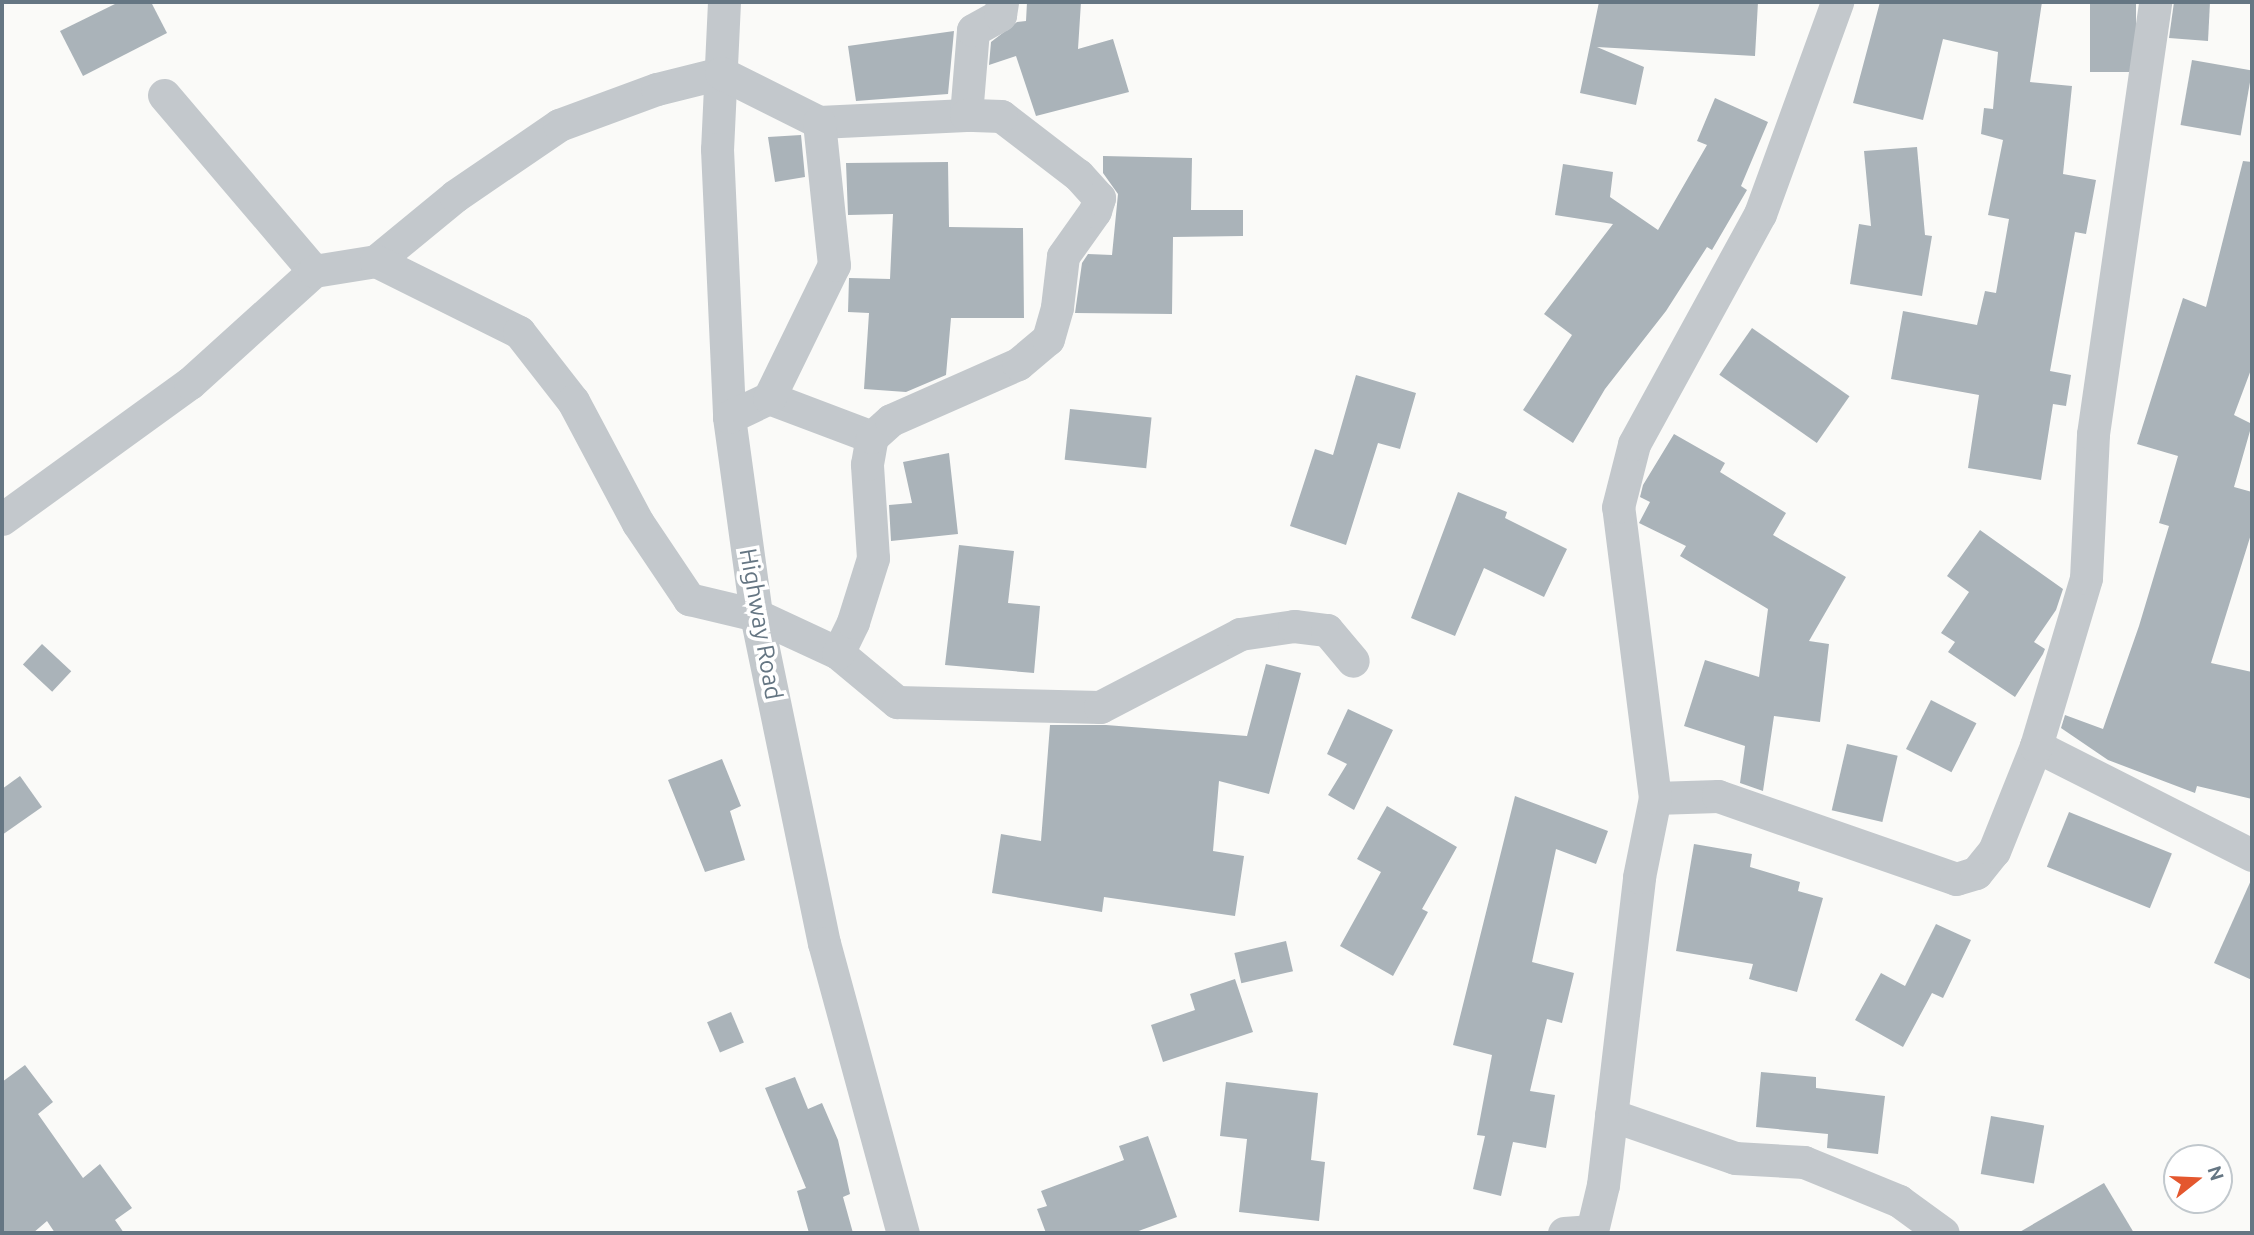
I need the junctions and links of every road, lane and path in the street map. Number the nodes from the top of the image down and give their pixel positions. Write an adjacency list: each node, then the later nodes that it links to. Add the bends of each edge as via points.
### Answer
1 (724, 2): 5 (street, Highway Road)
2 (1002, 2): 7 (street, via 1000,15 973,30)
3 (1837, 2): 19 (street, via 1760,214 1634,444 1618,507)
4 (2155, 2): 18 (street, via 2093,434 2086,578)
5 (721, 73): 8 (street); 9 (street, via 657,89 559,125 455,196); 12 (street, Highway Road, via 717,149)
6 (164, 95): 10 (street)
7 (966, 115): 8 (street); 13 (street, via 1000,117 1078,175 1099,198 1063,256 1048,339 1018,364 891,420)
8 (819, 122): 11 (street, via 834,265)
9 (376, 261): 10 (street); 15 (street, via 519,332 573,401 638,523 689,599)
10 (314, 271): 14 (street, via 190,383)
11 (769, 398): 12 (street); 13 (street)
12 (729, 417): 15 (street, Highway Road)
13 (872, 437): 16 (street, via 867,464 873,558)
14 (2, 519)
15 (756, 615): 16 (street); 22 (street, Highway Road, via 824,943)
16 (838, 653): 17 (street, via 897,702 986,706 1100,707 1240,634 1294,626 1327,630)
17 (1353, 661)
18 (2036, 746): 19 (street, via 1994,851 1976,873 1956,879 1718,796); 20 (street)
19 (1655, 798): 21 (street, via 1639,877)
20 (2252, 855)
21 (1611, 1115): 23 (street, via 1603,1185); 24 (street, via 1735,1158 1804,1161 1899,1201)
22 (903, 1233)
23 (1583, 1233)
24 (1943, 1233)

